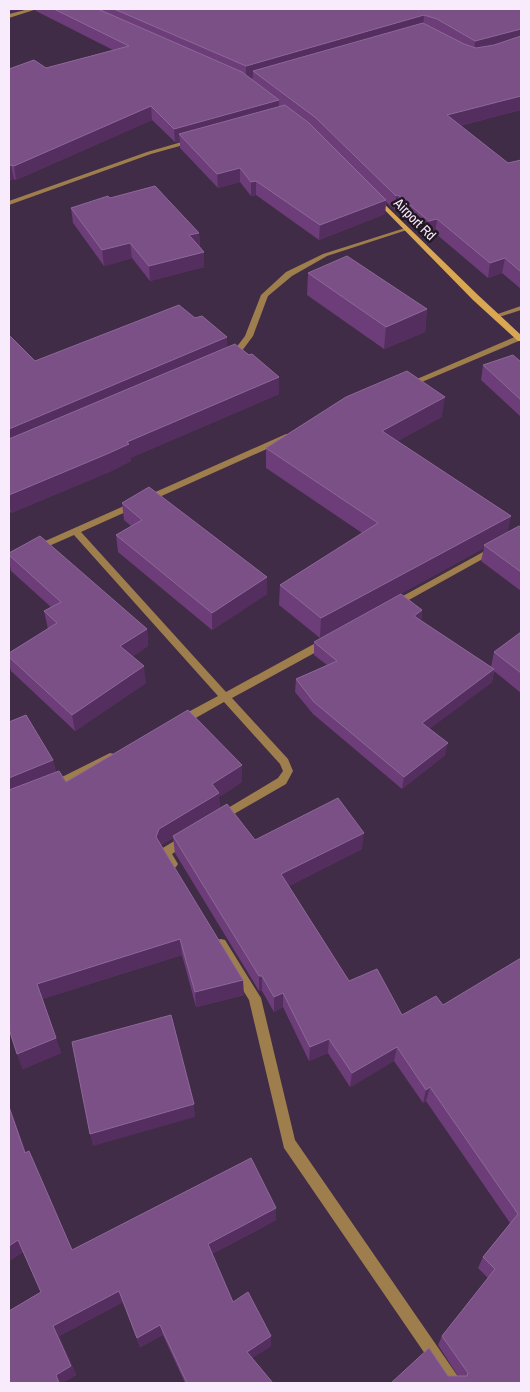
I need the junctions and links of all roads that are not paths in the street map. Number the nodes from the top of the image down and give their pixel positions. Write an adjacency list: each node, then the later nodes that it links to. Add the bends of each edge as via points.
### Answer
1 (34, 9): 2 (street)
2 (9, 16)
3 (195, 141): 5 (street, via 149,153)
4 (373, 195): 6 (main road, Airport Rd)
5 (9, 204)
6 (407, 229): 8 (main road, Airport Rd); 10 (street, via 325,255 289,274 265,295 249,336 235,356)
7 (521, 308): 8 (street)
8 (496, 316): 9 (main road, Airport Rd)
9 (520, 339): 11 (street)
10 (226, 360)
11 (399, 388)
12 (291, 435): 13 (street)
13 (74, 531): 15 (street); 18 (street)
14 (504, 543): 16 (street)
15 (25, 554)
16 (385, 609)
17 (334, 637): 18 (street)
18 (224, 698): 19 (street); 22 (street, via 284,762 288,771 282,781)
19 (174, 725)
20 (122, 751): 21 (street)
21 (44, 790)
22 (216, 820)
23 (200, 830): 24 (street, via 165,852)
24 (182, 879)
25 (213, 930): 26 (street, via 255,998 288,1143)
26 (454, 1383)

